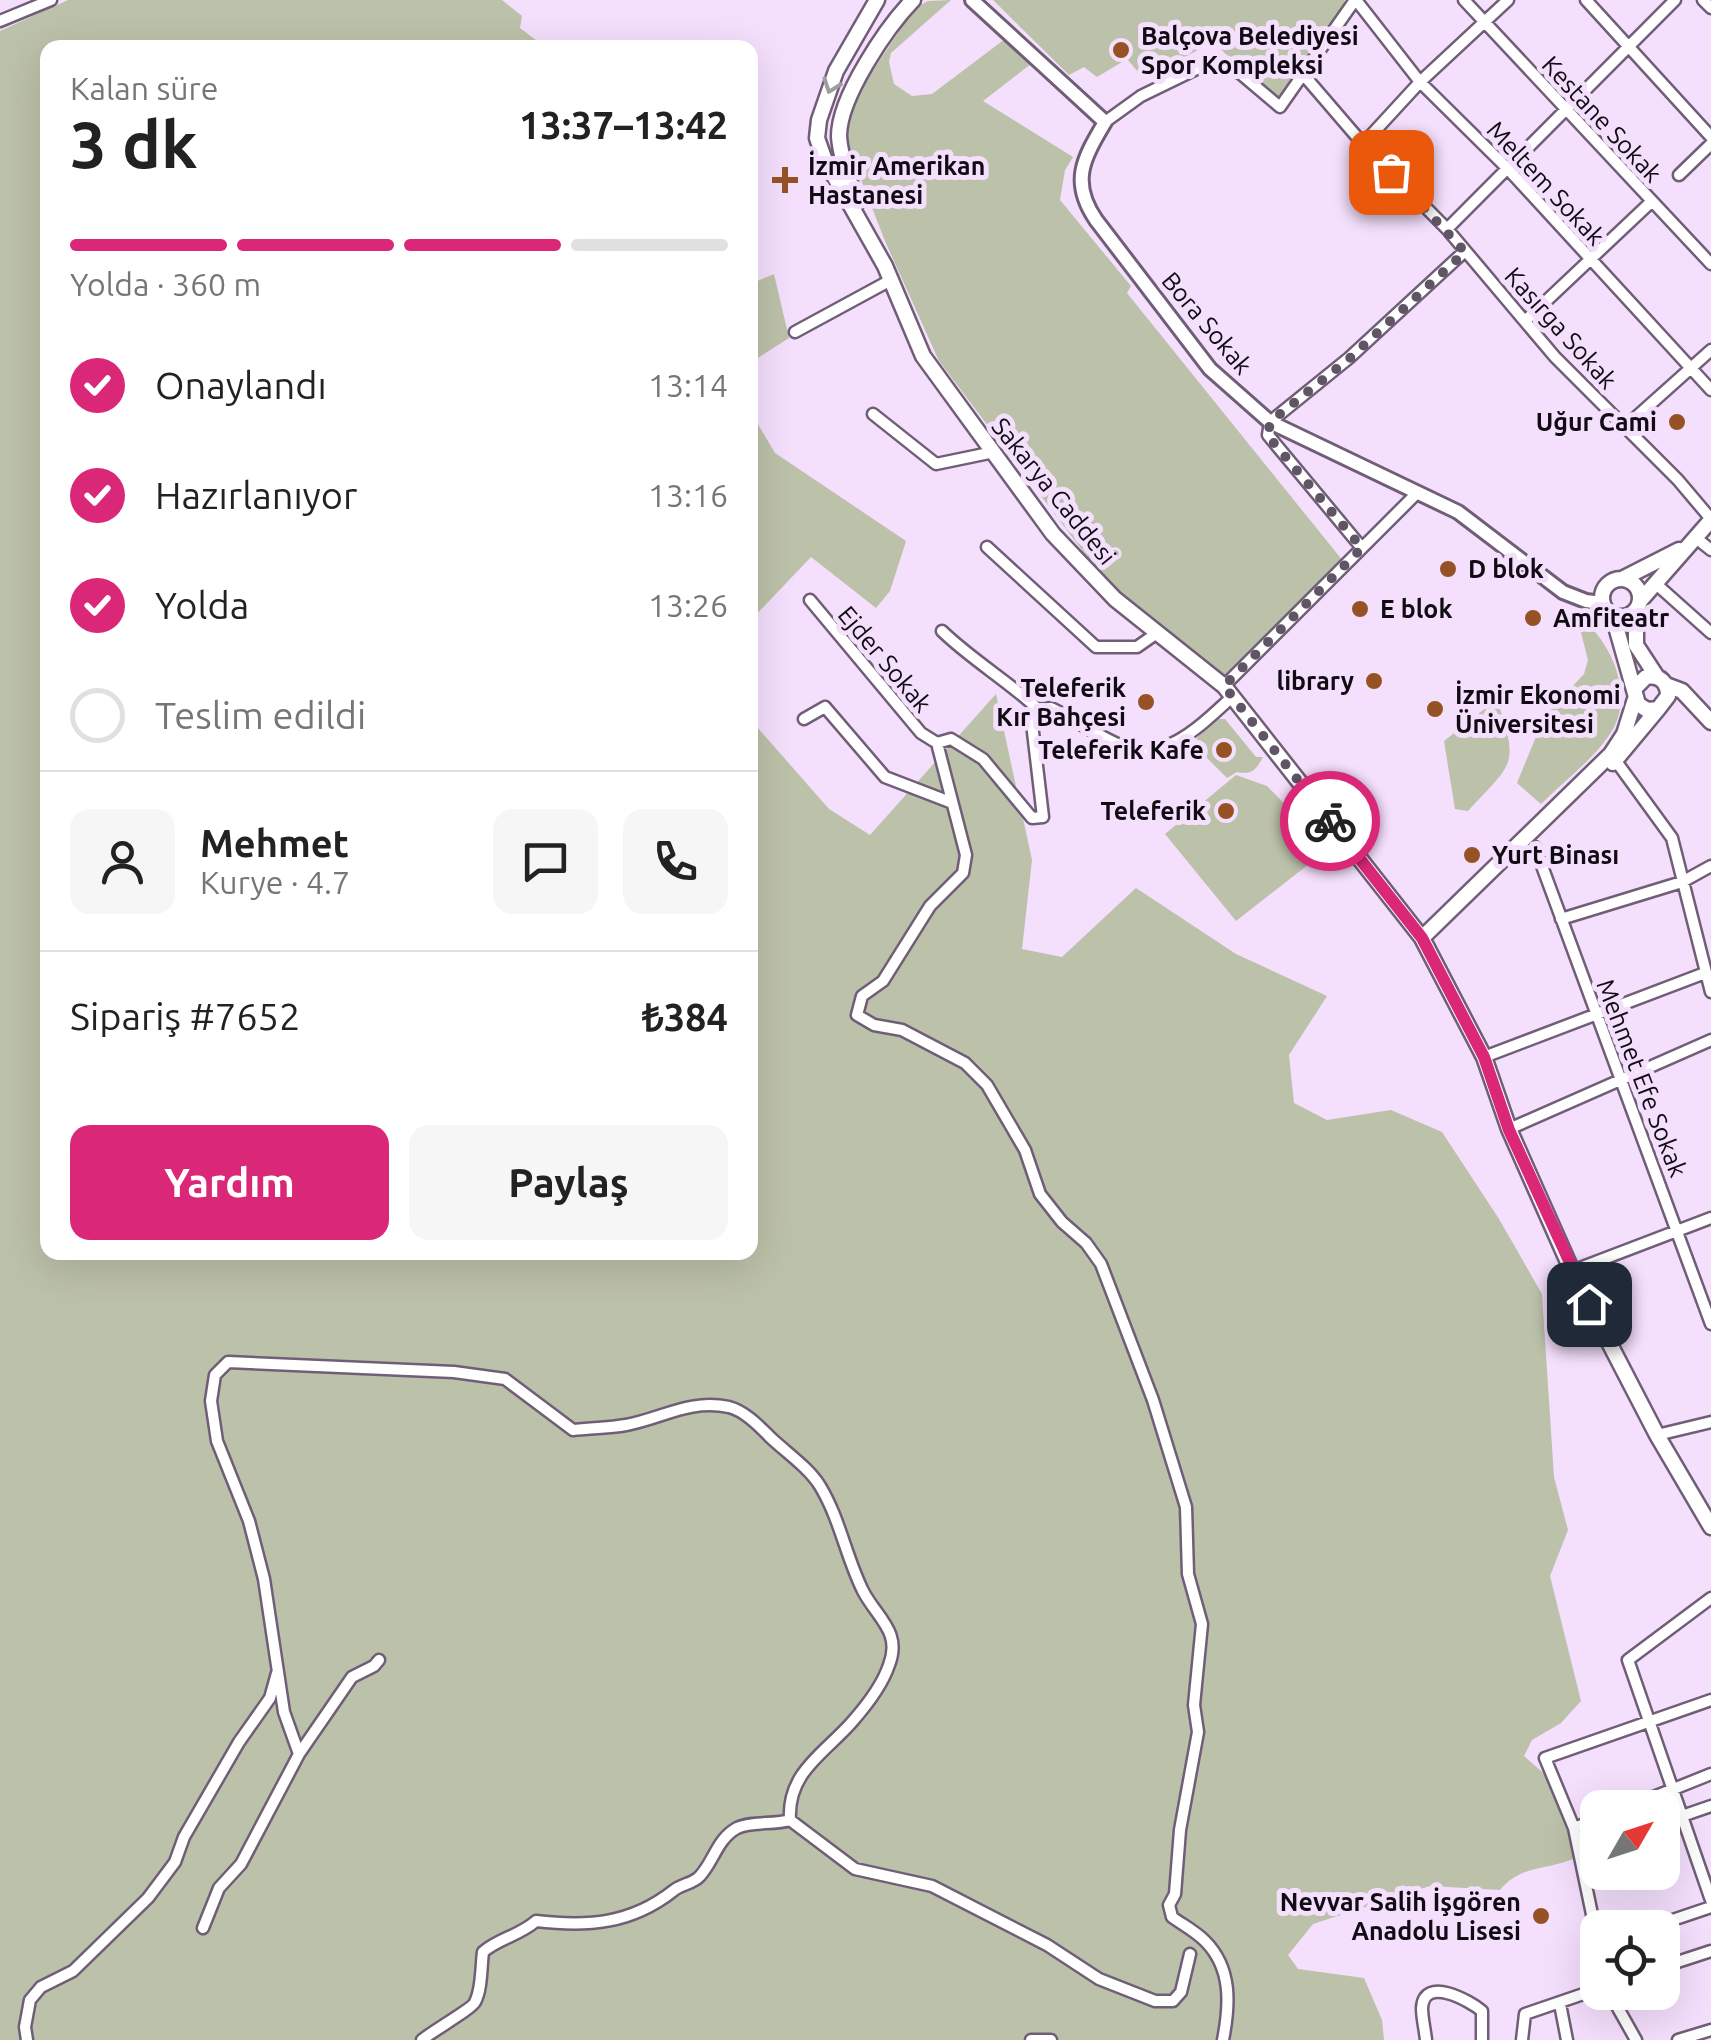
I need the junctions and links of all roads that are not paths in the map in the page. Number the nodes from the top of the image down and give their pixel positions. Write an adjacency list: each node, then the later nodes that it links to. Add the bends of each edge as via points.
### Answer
1 (50, 0): 12 (street)
2 (877, 0): 24 (main road, Sakarya Caddesi, one-way to 24, via 836,71 817,128 824,158)
3 (913, 0): 24 (main road, Sakarya Caddesi, via 866,66 840,120 842,156)
4 (972, 0): 18 (street)
5 (1356, 0): 15 (street); 16 (street, Meltem Sokak)
6 (1464, 0): 13 (street, Kestane Sokak)
7 (1508, 0): 13 (street)
8 (1586, 0): 14 (street)
9 (1675, 0): 14 (street)
10 (1704, 0): 11 (street)
11 (1711, 8)
12 (0, 21)
13 (1484, 22): 16 (street); 17 (street, Kestane Sokak)
14 (1626, 46): 17 (street); 19 (street)
15 (1302, 74): 18 (street, via 1280,107 1215,60 1140,96); 20 (street, Kasırga Sokak)
16 (1420, 82): 20 (street); 21 (street, Meltem Sokak)
17 (1567, 110): 21 (street); 23 (street, Kestane Sokak)
18 (1105, 122): 36 (street, Bora Sokak, via 1080,181 1086,205 1210,369)
19 (1711, 141): 22 (street)
20 (1363, 144): 25 (street, Kasırga Sokak)
21 (1508, 169): 25 (street); 27 (street, Meltem Sokak)
22 (1679, 176)
23 (1651, 202): 27 (street); 28 (street, Kestane Sokak)
24 (860, 219): 29 (main road, Sakarya Caddesi)
25 (1447, 229): 26 (street, Kasırga Sokak)
26 (1465, 252): 30 (street, Kasırga Sokak); 36 (street)
27 (1591, 261): 30 (street); 33 (street, Meltem Sokak)
28 (1711, 264)
29 (889, 281): 31 (street); 38 (main road, Sakarya Caddesi, via 924,356)
30 (1525, 321): 37 (street, Kasırga Sokak)
31 (795, 332)
32 (1711, 350): 33 (street)
33 (1691, 369): 34 (street, Meltem Sokak); 37 (street)
34 (1711, 390)
35 (872, 414): 38 (street, via 936,464)
36 (1270, 422): 39 (street, Bora Sokak); 43 (street, via 1268,436)
37 (1625, 426): 40 (street, Kasırga Sokak)
38 (994, 452): 52 (main road, Sakarya Caddesi, via 1053,534)
39 (1416, 494): 43 (street); 48 (street, Bora Sokak, via 1458,512 1563,592)
40 (1711, 519): 41 (main road)
41 (1696, 538): 44 (street); 45 (main road); 46 (main road)
42 (987, 547): 52 (street, via 1096,647 1137,647)
43 (1362, 548): 55 (street)
44 (1711, 550)
45 (1622, 578): 48 (main road, via 1606,586); 49 (main road, via 1634,584)
46 (1655, 583): 49 (main road); 53 (street)
47 (810, 600): 62 (street, Ejder Sokak)
48 (1602, 602): 50 (main road)
49 (1638, 606): 50 (main road, via 1625,617); 54 (main road, via 1636,645)
50 (1613, 616): 56 (main road)
51 (942, 632): 59 (street)
52 (1156, 633): 55 (main road, Sakarya Caddesi)
53 (1711, 633)
54 (1662, 681): 56 (main road, via 1646,677); 57 (main road); 58 (main road, via 1682,690)
55 (1228, 692): 59 (street, via 1193,732 1162,748 1125,748 1051,708); 69 (main road, Sakarya Caddesi)
56 (1635, 693): 57 (main road, via 1642,708); 63 (main road)
57 (1662, 705): 58 (main road); 63 (main road)
58 (1695, 708): 61 (main road)
59 (1038, 709): 62 (street, Ejder Sokak, via 1031,715 1043,817 1032,818 984,760 951,739)
60 (804, 719): 64 (street, via 825,707 885,777)
61 (1711, 722)
62 (936, 744): 64 (street)
63 (1614, 757): 67 (street, via 1672,838); 69 (main road)
64 (950, 802): 112 (street, via 966,854 963,873 930,906 883,981 862,996 857,1014 965,1063 987,1086 1025,1150 1040,1194 1101,1264 1153,1400 1186,1506 1188,1574 1202,1624 1198,1732 1169,1905 1172,1917 1217,1955 1228,1982)
65 (1536, 847): 68 (street, Mehmet Efe Sokak)
66 (1711, 866): 67 (street)
67 (1682, 882): 68 (street); 70 (street)
68 (1560, 919): 72 (street, Mehmet Efe Sokak)
69 (1422, 938): 74 (main road, Sakarya Caddesi)
70 (1705, 973): 71 (street); 72 (street)
71 (1711, 992)
72 (1596, 1014): 74 (street); 75 (street, Mehmet Efe Sokak)
73 (1711, 1040): 75 (street)
74 (1484, 1057): 76 (main road, Sakarya Caddesi)
75 (1623, 1079): 76 (street); 78 (street, Mehmet Efe Sokak)
76 (1509, 1130): 79 (main road, Sakarya Caddesi)
77 (1711, 1218): 78 (street)
78 (1678, 1230): 79 (street); 80 (street, Mehmet Efe Sokak)
79 (1572, 1271): 82 (main road, Sakarya Caddesi)
80 (1710, 1317)
81 (1711, 1422): 82 (street)
82 (1657, 1435): 83 (main road, Sakarya Caddesi)
83 (1711, 1527)
84 (1711, 1598): 88 (street, via 1628,1660)
85 (379, 1660): 89 (street, via 352,1677)
86 (278, 1670): 89 (street); 94 (street, via 264,1580 217,1441 211,1401 215,1375 228,1362 505,1379 573,1430 626,1425 699,1404 734,1408 818,1483 864,1594 894,1643 876,1691 797,1780); 108 (street, via 270,1698 184,1837 176,1862 73,1971 30,2000)
87 (1711, 1700): 88 (street)
88 (1648, 1722): 91 (street); 96 (street, via 1545,1758)
89 (300, 1754): 100 (street)
90 (1711, 1774): 91 (street)
91 (1674, 1789): 93 (street)
92 (1711, 1806): 93 (street)
93 (1682, 1816): 97 (street)
94 (790, 1820): 102 (street, via 855,1869 932,1886 1047,1944 1099,1979 1155,2002 1174,2001 1182,1992); 109 (street, via 740,1827 720,1843 698,1879 660,1904 576,1926 536,1921 494,1942 483,1952 476,2002)
95 (1580, 1826): 96 (street)
96 (1574, 1828): 98 (street)
97 (1711, 1903): 99 (street)
98 (1591, 1910)
99 (1680, 1916)
100 (202, 1928)
101 (1711, 1951): 103 (street)
102 (1190, 1954)
103 (1680, 1961)
104 (1580, 1997): 105 (street)
105 (1560, 2004): 115 (street, via 1525,2014); 116 (street)
106 (1619, 2010): 117 (street)
107 (1711, 2030): 118 (street)
108 (28, 2040)
109 (422, 2040)
110 (1032, 2040): 111 (street)
111 (1051, 2040)
112 (1223, 2040)
113 (1426, 2040): 114 (street, via 1422,2006 1437,1992 1458,1995 1482,2011)
114 (1482, 2040)
115 (1522, 2040)
116 (1566, 2040)
117 (1636, 2040)
118 (1678, 2040)

